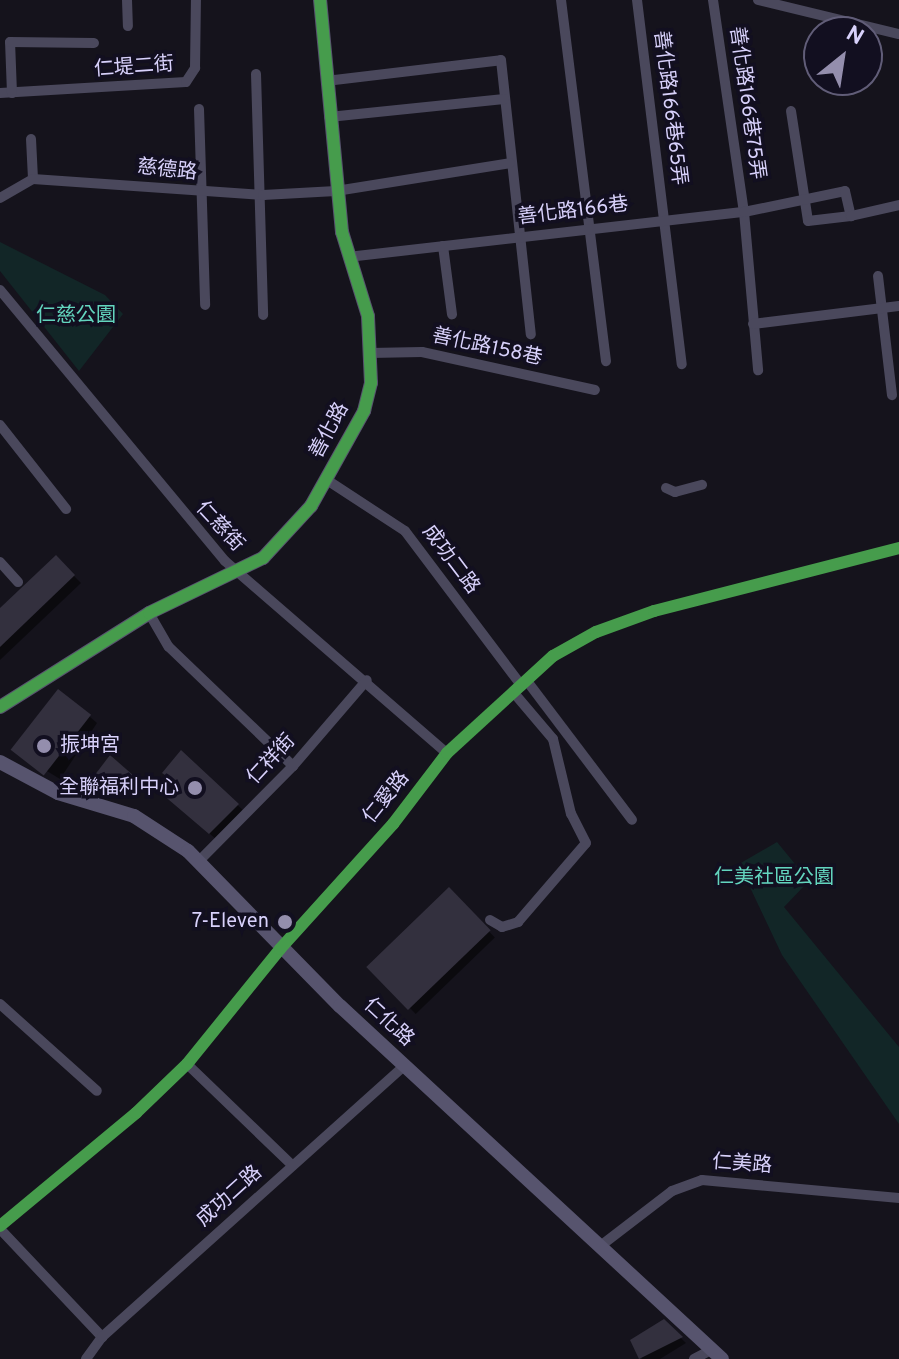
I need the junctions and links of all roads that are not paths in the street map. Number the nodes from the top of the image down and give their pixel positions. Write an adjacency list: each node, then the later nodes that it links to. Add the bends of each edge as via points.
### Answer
1 (127, 0): 8 (street)
2 (196, 0): 13 (street, 仁堤二街, via 195,68 186,82)
3 (320, 0): 12 (main road, 善化路)
4 (561, 0): 30 (street)
5 (637, 0): 29 (street, 善化路166巷65弄)
6 (713, 0): 27 (street, 善化路166巷75弄)
7 (758, 0): 9 (street)
8 (128, 26)
9 (899, 34)
10 (94, 43): 13 (street, via 10,42)
11 (256, 74): 23 (street)
12 (326, 81): 14 (street, via 501,60); 17 (main road, 善化路)
13 (6, 93)
14 (504, 99): 17 (street); 19 (street)
15 (199, 109): 22 (street)
16 (791, 111): 25 (street)
17 (329, 117): 21 (main road, 善化路)
18 (31, 139): 20 (street)
19 (510, 163): 21 (street, 慈德路); 31 (street)
20 (33, 179): 22 (street, 慈德路); 24 (street)
21 (336, 191): 23 (street, 慈德路); 33 (main road, 善化路)
22 (201, 193): 23 (street, 慈德路); 36 (street)
23 (263, 195): 40 (street)
24 (0, 198)
25 (801, 200): 27 (street, 善化路166巷); 28 (street, via 808,221); 28 (street, 善化路166巷, via 845,191)
26 (899, 205): 28 (street)
27 (744, 212): 29 (street, 善化路166巷); 41 (street, 善化路166巷75弄)
28 (851, 216)
29 (665, 220): 30 (street, 善化路166巷); 45 (street, 善化路166巷65弄)
30 (592, 227): 31 (street, 善化路166巷); 44 (street)
31 (520, 237): 32 (street, 善化路166巷); 42 (street)
32 (443, 246): 33 (street, 善化路166巷); 39 (street)
33 (348, 257): 43 (main road, 善化路, via 367,307)
34 (878, 276): 38 (street)
35 (1, 295): 56 (street, 仁慈街, via 183,516)
36 (205, 305)
37 (899, 306): 38 (street)
38 (883, 307): 41 (street); 48 (street)
39 (452, 314)
40 (263, 315)
41 (753, 324): 46 (street, 善化路166巷75弄)
42 (531, 334)
43 (370, 353): 47 (street, 善化路158巷, via 422,352); 50 (main road, 善化路, via 369,399)
44 (606, 361)
45 (682, 364)
46 (758, 370)
47 (595, 390)
48 (892, 395)
49 (0, 425): 53 (street)
50 (327, 480): 56 (main road, 善化路, via 281,542); 60 (street, 成功二路, via 405,531)
51 (702, 485): 52 (street, via 675,492)
52 (666, 488)
53 (66, 509)
54 (899, 548): 60 (street, 仁愛路, via 654,611 596,632 553,656)
55 (0, 562): 57 (street)
56 (237, 572): 58 (main road, 善化路); 59 (street, 仁慈街)
57 (18, 582)
58 (149, 613): 61 (main road, 善化路); 64 (street, via 169,647)
59 (367, 680): 62 (street, 仁慈街); 64 (street, 仁祥街)
60 (521, 686): 62 (street, 仁愛路); 65 (street, 成功二路); 67 (street, 成功二路, via 553,739 571,814 586,843 518,922 502,927)
61 (0, 707)
62 (447, 753): 68 (street, 仁愛路, via 393,824)
63 (0, 762): 66 (main road, 仁化路, via 58,793 150,824)
64 (293, 766): 66 (street, 仁祥街)
65 (632, 820)
66 (199, 861): 68 (main road, 仁化路)
67 (490, 920)
68 (280, 949): 70 (street, 仁愛路); 71 (main road, 仁化路)
69 (0, 1004): 72 (street)
70 (187, 1064): 73 (street); 75 (street, 仁愛路)
71 (404, 1066): 73 (street, 成功二路); 76 (main road, 仁化路)
72 (97, 1091)
73 (292, 1165): 77 (street, 成功二路)
74 (899, 1198): 76 (street, 仁美路, via 702,1180 672,1191)
75 (0, 1228): 77 (street)
76 (603, 1244): 78 (main road, 仁化路)
77 (102, 1337): 79 (street, 成功二路)
78 (717, 1354): 80 (street)
79 (86, 1359)
80 (694, 1359)

